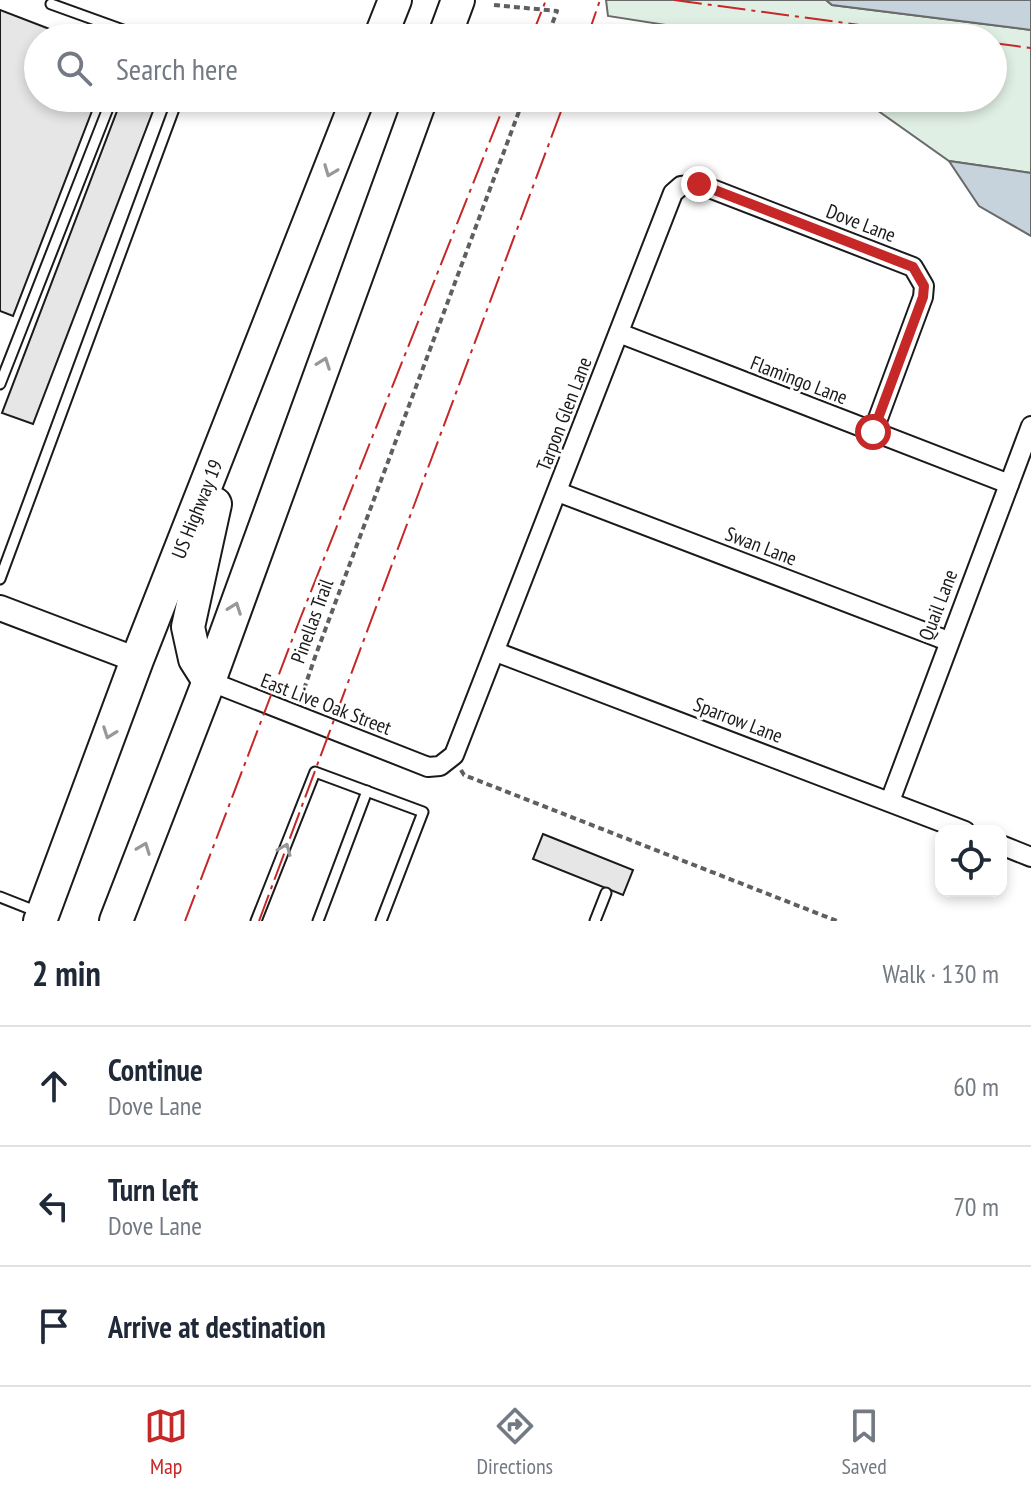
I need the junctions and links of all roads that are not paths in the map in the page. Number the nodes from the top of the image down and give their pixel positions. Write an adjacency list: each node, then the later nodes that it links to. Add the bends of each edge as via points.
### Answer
1 (395, 0): 5 (highway)
2 (458, 0): 6 (highway)
3 (51, 4): 4 (lane)
4 (106, 24)
5 (386, 24)
6 (449, 24)
7 (107, 112): 13 (lane)
8 (173, 112): 19 (lane)
9 (353, 112): 14 (highway, US Highway 19, one-way to 14)
10 (416, 112): 24 (highway, one-way to 10)
11 (673, 193): 12 (street, Tarpon Glen Lane); 16 (street, Dove Lane, via 699,184 913,267 924,286 923,297)
12 (619, 333): 16 (street, Flamingo Lane); 18 (street, Tarpon Glen Lane)
13 (0, 384)
14 (237, 407): 23 (highway, US Highway 19); 24 (highway, via 188,627 195,659)
15 (1031, 426): 17 (street, Quail Lane)
16 (873, 432): 17 (street, Flamingo Lane)
17 (1009, 484): 21 (street, Quail Lane)
18 (558, 492): 21 (street, Swan Lane); 22 (street, Tarpon Glen Lane)
19 (0, 579)
20 (0, 608): 23 (street)
21 (948, 641): 27 (street, Quail Lane)
22 (496, 652): 25 (street, Tarpon Glen Lane, via 454,755); 27 (street, Sparrow Lane)
23 (137, 660): 33 (highway, US Highway 19, one-way to 33)
24 (209, 681): 25 (street, East Live Oak Street); 35 (highway, one-way to 24)
25 (428, 767)
26 (367, 791): 34 (lane, via 423,812); 36 (lane, one-way to 26, via 315,772); 37 (lane)
27 (890, 801): 28 (street, Sparrow Lane)
28 (950, 825)
29 (1007, 847): 30 (street)
30 (1031, 857)
31 (606, 893): 38 (lane)
32 (0, 897): 33 (lane)
33 (41, 917)
34 (383, 920)
35 (116, 921)
36 (256, 921)
37 (318, 921)
38 (595, 921)

